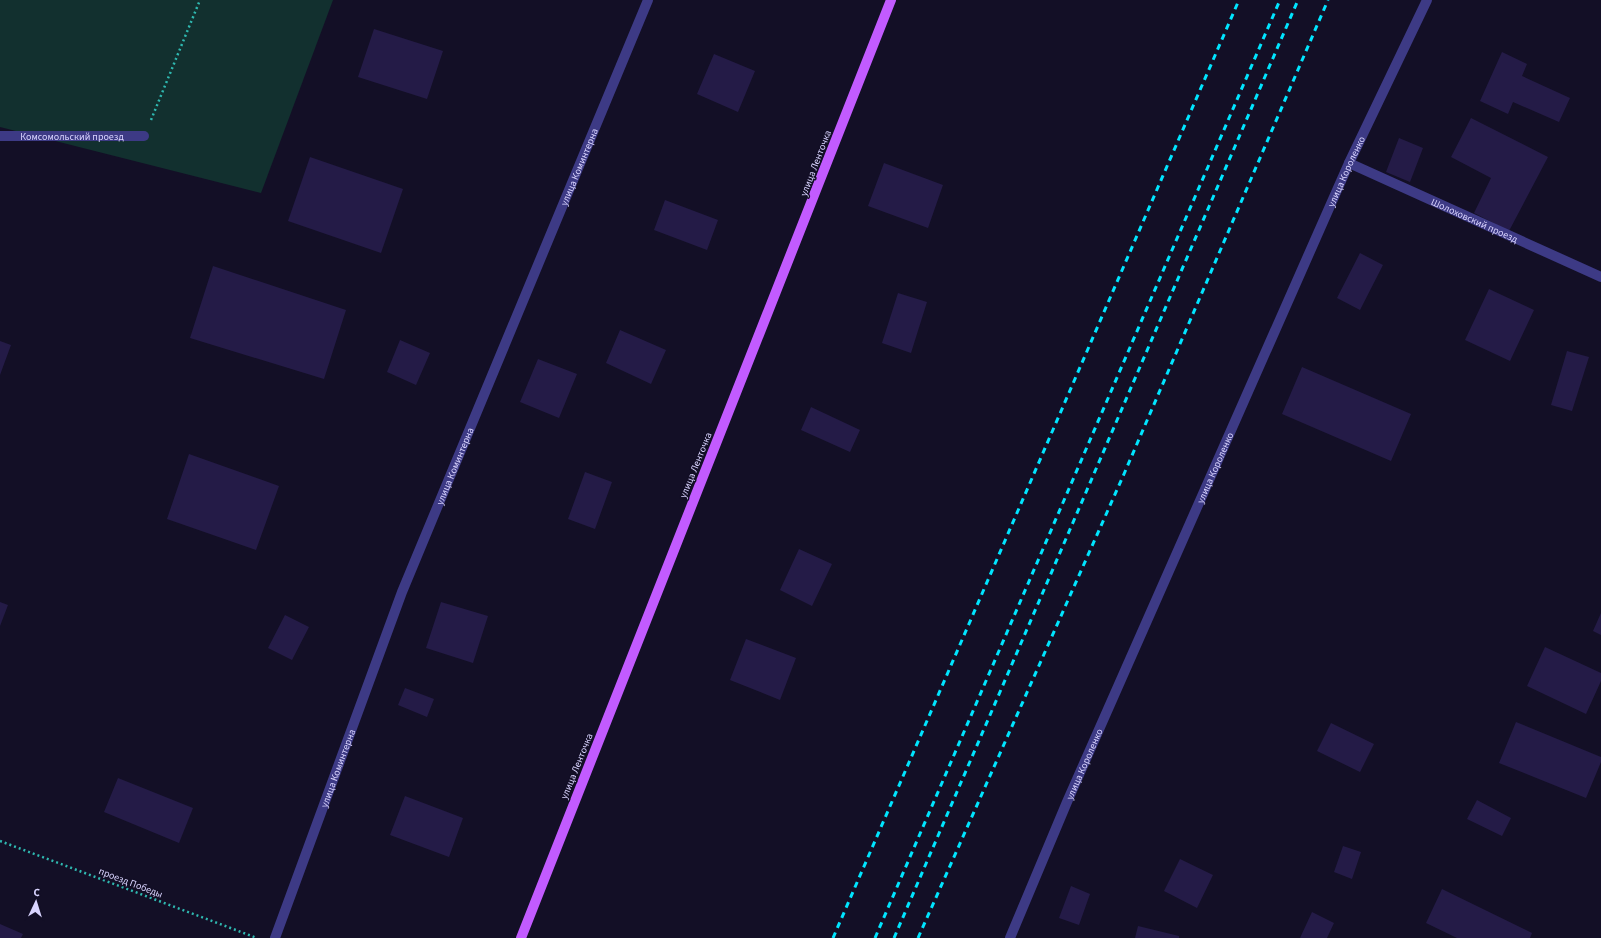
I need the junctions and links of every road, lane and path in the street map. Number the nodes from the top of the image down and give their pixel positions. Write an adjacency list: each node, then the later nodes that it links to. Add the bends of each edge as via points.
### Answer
1 (200, 0): 6 (path)
2 (648, 0): 11 (street, улица Коминтерна, via 402,592)
3 (891, 0): 12 (main road, улица Ленточка)
4 (1427, 0): 7 (street, улица Короленко)
5 (0, 136): 6 (street, Комсомольский проезд)
6 (144, 136)
7 (1349, 163): 8 (street, Шолоховский проезд); 13 (street, улица Короленко, via 1067,802)
8 (1601, 277)
9 (0, 841): 10 (path, проезд Победы)
10 (257, 938)
11 (275, 938)
12 (521, 938)
13 (1010, 938)

